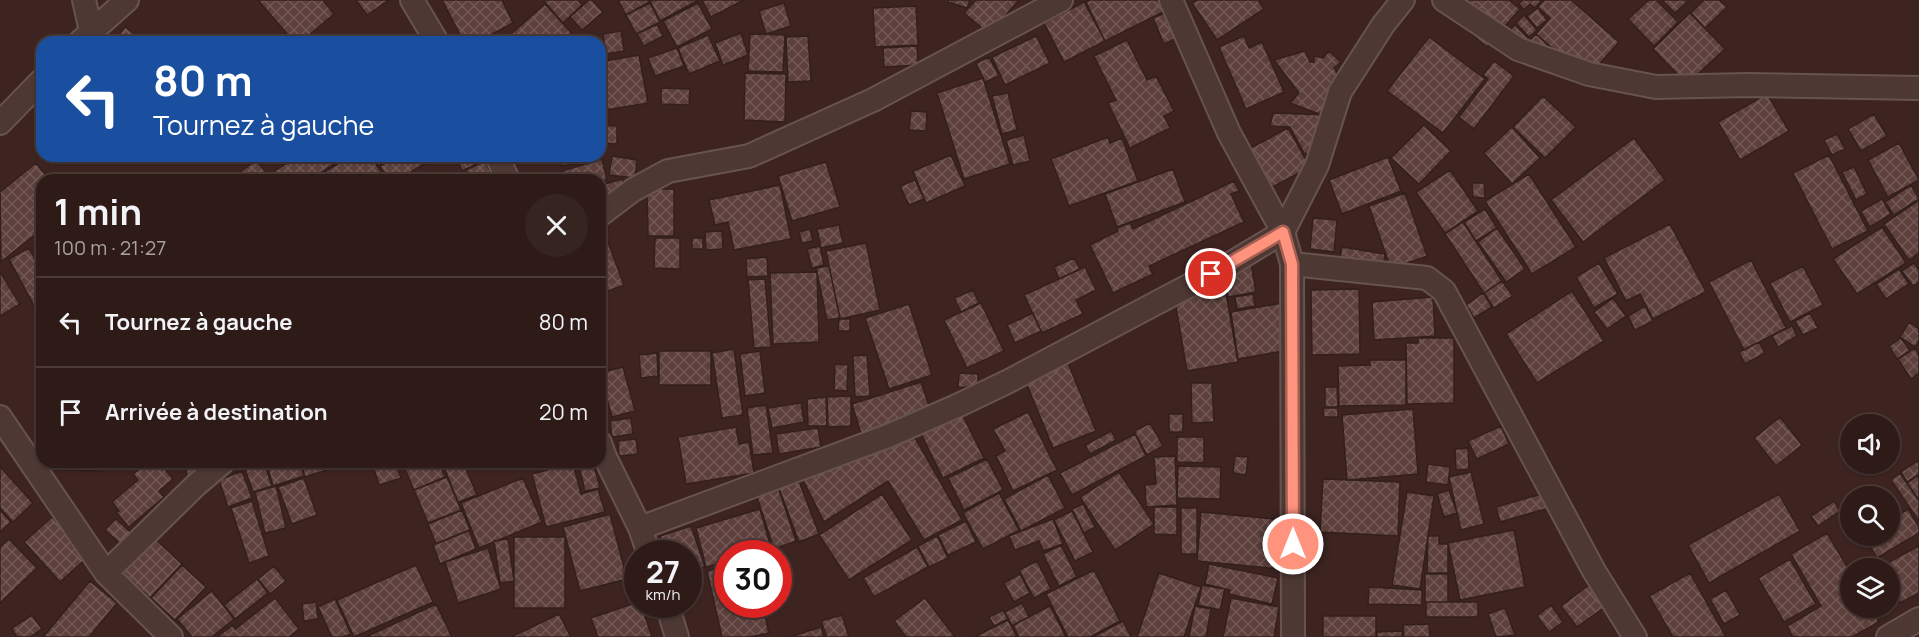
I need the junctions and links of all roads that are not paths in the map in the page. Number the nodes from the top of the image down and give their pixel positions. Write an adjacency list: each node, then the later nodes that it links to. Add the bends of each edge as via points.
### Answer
1 (84, 0): 8 (street)
2 (127, 0): 9 (street)
3 (412, 0): 10 (street)
4 (1061, 0): 14 (street, via 873,100 749,156 668,171)
5 (1171, 0): 15 (street, via 1229,133)
6 (1403, 0): 15 (street, via 1340,92 1317,165)
7 (1444, 0): 12 (street, via 1518,49 1589,74 1656,87)
8 (86, 36)
9 (87, 36)
10 (433, 36)
11 (36, 87): 13 (street)
12 (1919, 88)
13 (0, 123)
14 (606, 211)
15 (1283, 232): 16 (street); 20 (street, via 1230,264 959,405 888,436)
16 (1292, 264): 27 (street); 28 (street, via 1427,278 1444,291 1594,571)
17 (0, 417): 22 (street)
18 (606, 459): 20 (street)
19 (216, 468): 22 (street)
20 (640, 528): 21 (street)
21 (644, 540)
22 (106, 573): 25 (street)
23 (671, 618): 26 (street)
24 (1919, 619): 29 (street)
25 (171, 637)
26 (677, 637)
27 (1293, 637)
28 (1635, 637)
29 (1888, 637)

